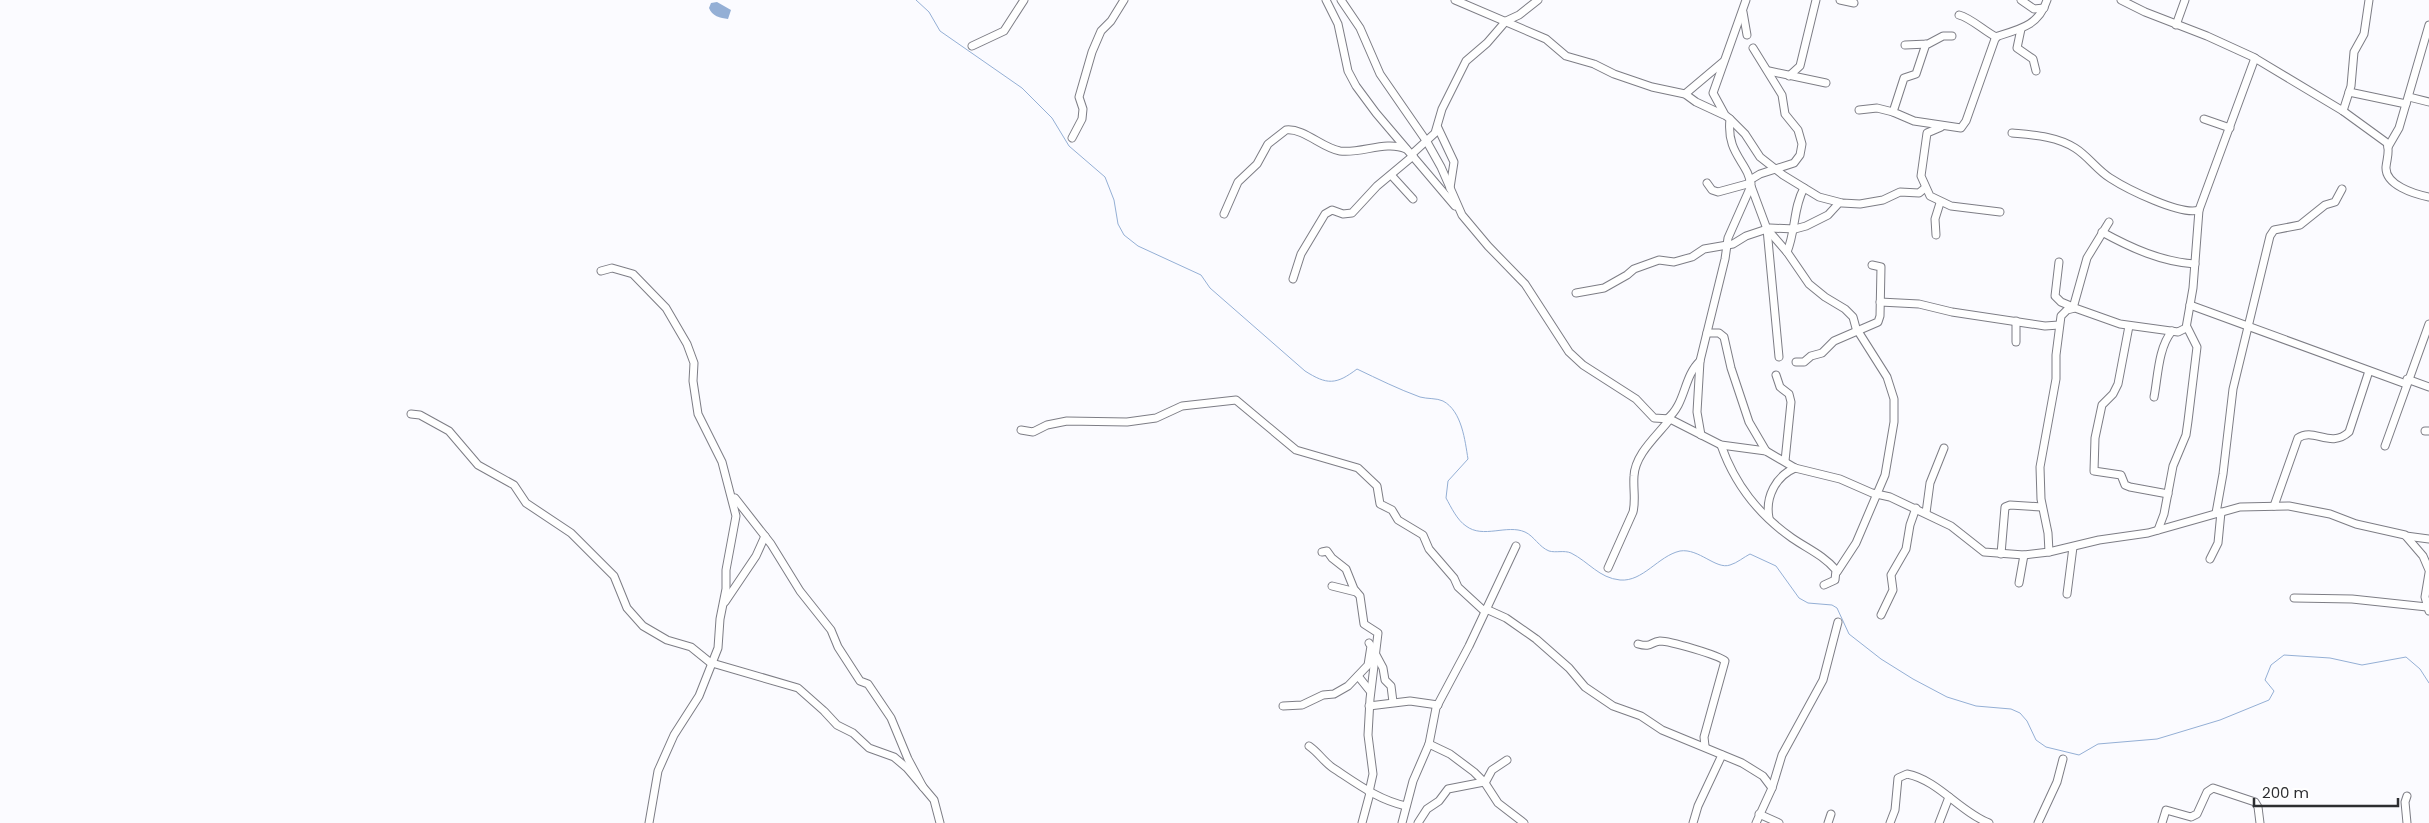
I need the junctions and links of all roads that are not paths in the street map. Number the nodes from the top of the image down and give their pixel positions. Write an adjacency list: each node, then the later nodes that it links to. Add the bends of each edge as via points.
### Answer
1 (1024, 0): 29 (street, via 1004,31)
2 (1124, 0): 52 (street, via 1101,32 1092,52 1079,98 1082,119)
3 (1326, 0): 55 (street, via 1338,24 1351,77 1376,113)
4 (1341, 0): 53 (street, via 1360,28 1380,74)
5 (1455, 0): 20 (street)
6 (1538, 0): 20 (street)
7 (1746, 0): 18 (street)
8 (1816, 0): 35 (street, via 1800,66)
9 (1840, 0): 15 (street)
10 (2021, 0): 17 (street, via 2034,9)
11 (2047, 0): 17 (street)
12 (2121, 0): 21 (street)
13 (2192, 0): 16 (street)
14 (2369, 0): 37 (street, via 2364,34 2354,52)
15 (1854, 3)
16 (2184, 4): 21 (street)
17 (2044, 8): 23 (street, via 2037,20)
18 (1743, 9): 24 (street); 32 (street)
19 (1958, 15): 26 (street, via 1965,16)
20 (1506, 21): 39 (street, via 1546,39 1566,56 1652,87); 49 (street, via 1466,61 1442,110)
21 (2176, 25): 31 (street)
22 (2429, 25): 40 (street)
23 (2022, 29): 26 (street); 34 (street, via 2017,48 2033,60)
24 (1747, 35)
25 (1952, 36): 27 (street, via 1943,36)
26 (1996, 37): 48 (street, via 1964,125 1957,129)
27 (1926, 44): 28 (street); 45 (street, via 1916,74 1907,76 1902,82)
28 (1905, 45)
29 (972, 46)
30 (1753, 48): 33 (street)
31 (2255, 58): 44 (street); 50 (street)
32 (1724, 62): 38 (street); 39 (street)
33 (1768, 71): 35 (street); 56 (street, via 1782,95 1785,114 1798,130 1802,144 1798,159)
34 (2036, 71)
35 (1789, 76): 36 (street)
36 (1826, 83)
37 (2349, 92): 40 (street); 44 (street)
38 (1712, 93): 42 (street); 46 (street)
39 (1685, 94): 42 (street)
40 (2408, 100): 41 (street); 54 (street, via 2396,137)
41 (2429, 102)
42 (1706, 106): 46 (street)
43 (1859, 110): 45 (street, via 1877,108)
44 (2343, 111): 54 (street)
45 (1893, 112): 48 (street, via 1909,120)
46 (1727, 117): 56 (street, via 1745,134 1760,157); 59 (street, via 1732,146)
47 (2204, 119): 50 (street)
48 (1943, 127): 62 (street, via 1927,134 1920,172)
49 (1438, 128): 53 (street); 60 (street, via 1454,162)
50 (2230, 128): 68 (street)
51 (2012, 133): 68 (street, via 2039,136 2075,148 2109,178 2142,195 2188,210)
52 (1072, 138)
53 (1427, 142): 55 (street); 60 (street)
54 (2388, 147): 64 (street, via 2388,177 2407,190)
55 (1411, 153): 57 (street); 70 (street, via 1397,147 1356,152 1337,150 1286,130 1268,144 1257,164 1238,182); 71 (street)
56 (1777, 170): 59 (street, via 1760,174); 61 (street)
57 (1392, 176): 65 (street); 83 (street, via 1380,183 1352,213 1332,210 1326,214 1306,245)
58 (1706, 182): 59 (street, via 1718,192)
59 (1751, 183): 73 (street); 77 (street)
60 (1450, 188): 71 (street)
61 (1804, 188): 66 (street, via 1819,198); 74 (street, via 1796,203)
62 (1925, 188): 66 (street, via 1919,193 1900,192 1865,204); 67 (street)
63 (2342, 189): 93 (street, via 2335,202 2325,205 2300,225 2272,232)
64 (2429, 197)
65 (1412, 199)
66 (1839, 203): 74 (street, via 1828,215)
67 (1940, 203): 69 (street); 76 (street, via 1935,219)
68 (2199, 210): 81 (street)
69 (2000, 212)
70 (1224, 214)
71 (1462, 215): 107 (street, via 1525,284 1569,352 1636,399 1654,418)
72 (2109, 222): 75 (street)
73 (1767, 229): 74 (street); 77 (street, via 1733,244); 78 (street); 98 (street)
74 (1795, 229): 78 (street)
75 (2102, 232): 81 (street, via 2144,252); 87 (street, via 2087,258)
76 (1936, 235)
77 (1727, 243): 84 (street, via 1674,262 1659,260 1634,269 1604,288); 96 (street)
78 (1788, 252): 94 (street, via 1811,287 1850,314)
79 (2059, 262): 87 (street, via 2055,296)
80 (1872, 264): 85 (street, via 1881,267)
81 (2195, 264): 86 (street)
82 (601, 272): 116 (street, via 612,268 633,274 670,313 693,356 698,414 716,449)
83 (1293, 279)
84 (1576, 293)
85 (1880, 302): 88 (street, via 1914,304); 94 (street, via 1878,322)
86 (2190, 305): 92 (street); 93 (street)
87 (2073, 308): 90 (street, via 2064,312); 91 (street)
88 (2016, 321): 90 (street); 97 (street)
89 (2429, 324): 103 (street)
90 (2059, 325): 120 (street, via 2057,375 2040,467)
91 (2130, 326): 95 (street); 118 (street, via 2118,384 2102,405 2095,438 2094,471 2119,474 2130,488)
92 (2187, 327): 95 (street, via 2182,332); 118 (street, via 2197,347 2195,375 2186,435 2173,466)
93 (2247, 327): 101 (street); 123 (street, via 2233,389)
94 (1858, 331): 100 (street, via 1834,341 1822,353 1804,362); 117 (street, via 1887,377 1895,403 1886,471)
95 (2172, 331): 105 (street, via 2166,339)
96 (1707, 333): 99 (street); 113 (street, via 1719,333 1724,337 1749,422)
97 (2016, 342)
98 (1779, 357)
99 (1700, 361): 107 (street, via 1692,371 1678,408); 109 (street, via 1697,412)
100 (1796, 362)
101 (2369, 371): 103 (street); 119 (street, via 2348,432 2333,440 2306,435 2298,438)
102 (1776, 375): 114 (street, via 1791,402)
103 (2407, 381): 104 (street); 111 (street)
104 (2429, 387)
105 (2154, 398)
106 (411, 414): 153 (street, via 420,415 449,432 478,466 514,485 526,502 570,534 614,576 627,608 643,626 667,640 691,647)
107 (1668, 419): 109 (street); 136 (street, via 1637,462 1633,512)
108 (1021, 430): 147 (street, via 1033,432 1067,421 1127,422 1156,418 1182,406 1236,400 1296,450 1358,468 1377,486 1380,504 1423,535 1429,550 1458,587)
109 (1701, 436): 110 (street)
110 (1720, 445): 113 (street); 124 (street, via 1735,480)
111 (2385, 446)
112 (1944, 448): 122 (street, via 1930,483)
113 (1766, 451): 114 (street)
114 (1785, 461): 115 (street)
115 (1795, 468): 117 (street, via 1840,479); 124 (street, via 1776,482 1769,499)
116 (731, 494): 126 (street); 145 (street, via 736,516 726,570)
117 (1876, 494): 121 (street); 137 (street, via 1856,542)
118 (2168, 494): 125 (street)
119 (2274, 506): 123 (street, via 2240,507); 127 (street, via 2301,507)
120 (2042, 507): 132 (street); 133 (street, via 2005,507)
121 (1916, 508): 122 (street); 148 (street, via 1906,549 1891,575 1894,586 1891,598)
122 (1926, 513): 133 (street, via 1951,526 1980,550)
123 (2218, 513): 125 (street); 135 (street, via 2218,543)
124 (1770, 518): 137 (street, via 1783,532 1825,558)
125 (2158, 530): 130 (street)
126 (765, 536): 145 (street); 167 (street, via 800,591 831,630 860,680 868,684 891,718)
127 (2406, 536): 128 (street); 138 (street, via 2423,556)
128 (2429, 539)
129 (1516, 546): 147 (street)
130 (2073, 547): 132 (street); 143 (street)
131 (1322, 552): 142 (street, via 1327,551 1346,569)
132 (2049, 552): 134 (street)
133 (2001, 554): 134 (street)
134 (2024, 554): 139 (street)
135 (2210, 559)
136 (1608, 568)
137 (1837, 572): 140 (street, via 1835,580)
138 (2429, 572): 146 (street, via 2425,597)
139 (2019, 583)
140 (1824, 585)
141 (1332, 586): 142 (street)
142 (1356, 592): 152 (street, via 1360,596 1364,624 1378,633)
143 (2066, 594)
144 (2294, 598): 146 (street, via 2352,599)
145 (724, 605): 153 (street, via 718,648)
146 (2428, 609)
147 (1484, 610): 157 (street); 162 (street, via 1506,618 1536,639 1585,687 1613,706)
148 (1881, 615)
149 (1838, 622): 168 (street, via 1829,648 1826,672 1782,755)
150 (1368, 643): 154 (street, via 1371,646 1369,663)
151 (1638, 644): 162 (street, via 1647,646 1663,642 1702,650 1725,661 1704,737)
152 (1376, 654): 155 (street); 156 (street, via 1385,680 1391,686)
153 (712, 664): 167 (street, via 798,688 835,724 853,733 869,748 894,758); 180 (street, via 699,696 674,735 658,771)
154 (1358, 676): 155 (street); 158 (street, via 1334,694 1323,695 1302,705)
155 (1370, 691): 159 (street)
156 (1393, 702): 157 (street); 159 (street)
157 (1438, 705): 160 (street)
158 (1283, 706)
159 (1369, 706): 169 (street, via 1368,736 1373,774)
160 (1429, 744): 166 (street, via 1457,759); 172 (street)
161 (1310, 746): 169 (street, via 1332,768)
162 (1705, 746): 163 (street)
163 (1722, 755): 168 (street, via 1763,776); 184 (street)
164 (2063, 759): 179 (street)
165 (1507, 760): 166 (street, via 1492,770)
166 (1484, 782): 177 (street, via 1498,803); 183 (street, via 1448,789 1427,809)
167 (923, 787): 181 (street, via 936,803)
168 (1772, 788): 174 (street)
169 (1370, 792): 172 (street, via 1387,802); 182 (street)
170 (2407, 796): 194 (street)
171 (1949, 797): 178 (street); 188 (street, via 1910,774 1902,775 1898,778 1895,810); 189 (street)
172 (1406, 806): 176 (street)
173 (2199, 813): 191 (street, via 2191,817 2166,810); 192 (street); 193 (street, via 2207,792 2213,788 2255,802)
174 (1759, 814): 185 (street); 186 (street)
175 (1831, 814): 187 (street)
176 (1402, 822)
177 (1521, 822)
178 (1981, 822): 190 (street)
179 (2039, 822)
180 (649, 823)
181 (940, 823)
182 (1362, 823)
183 (1418, 823)
184 (1693, 823)
185 (1756, 823)
186 (1779, 823)
187 (1828, 823)
188 (1890, 823)
189 (1939, 823)
190 (1989, 823)
191 (2162, 823)
192 (2195, 823)
193 (2260, 823)
194 (2407, 823)

